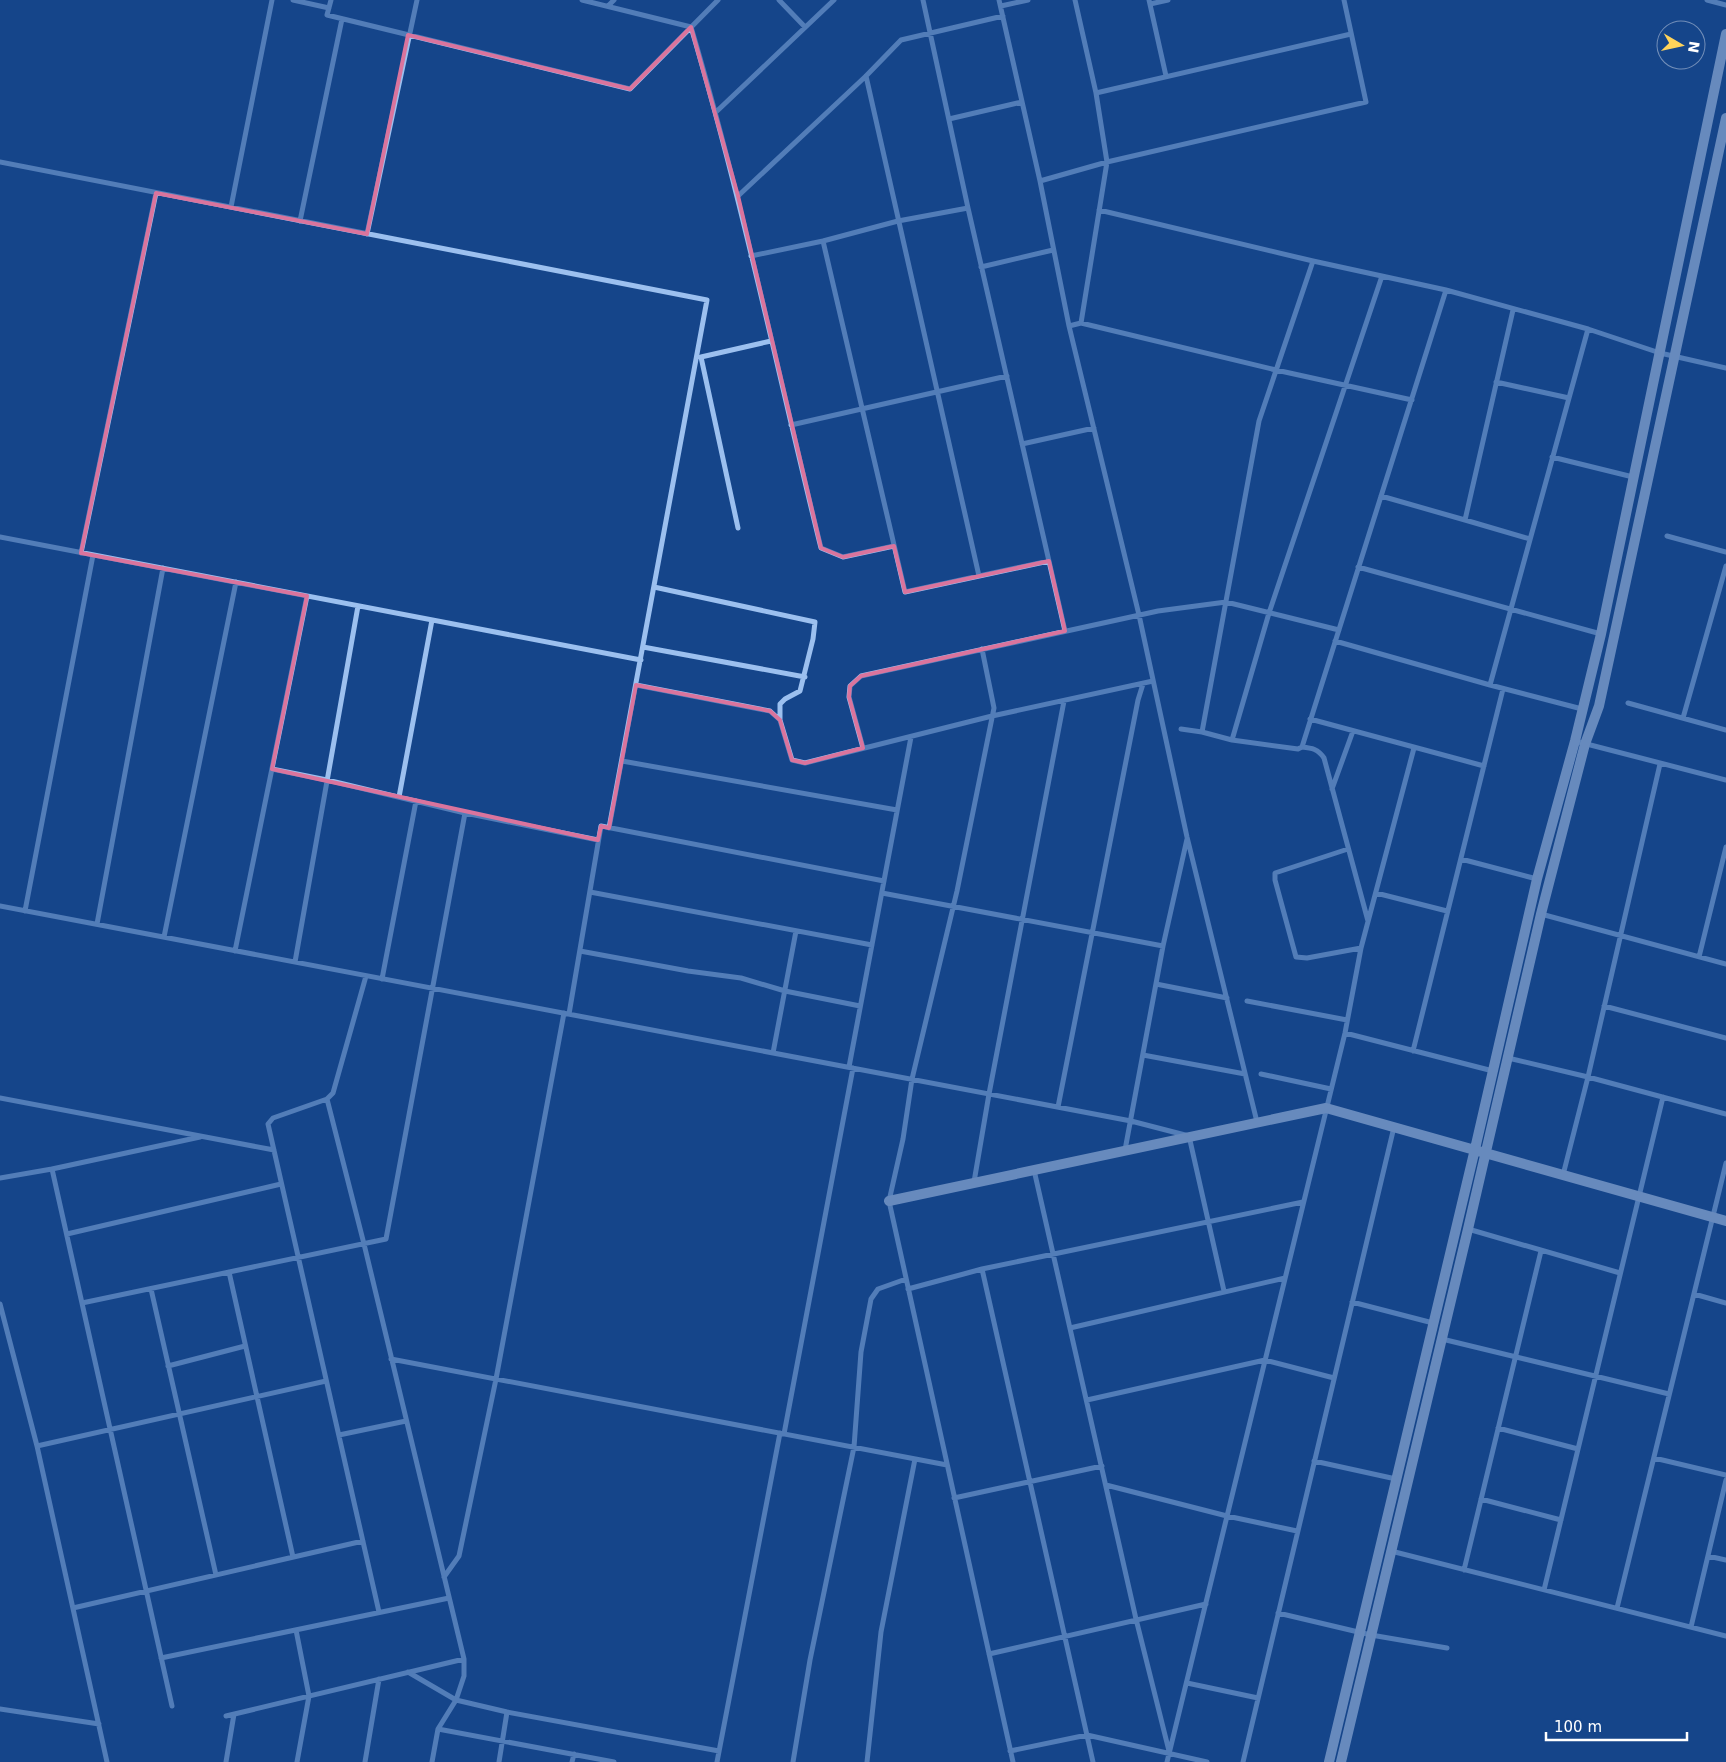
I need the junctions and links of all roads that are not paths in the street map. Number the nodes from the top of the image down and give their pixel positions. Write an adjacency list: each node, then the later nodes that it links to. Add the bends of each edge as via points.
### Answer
1 (272, 0): 41 (street)
2 (293, 0): 20 (street)
3 (331, 0): 20 (street)
4 (417, 0): 28 (street)
5 (582, 0): 19 (street)
6 (614, 0): 19 (street)
7 (718, 0): 24 (street)
8 (779, 0): 23 (street)
9 (834, 0): 23 (street)
10 (922, 0): 25 (street)
11 (1028, 0): 17 (street)
12 (1075, 0): 31 (street)
13 (1168, 0): 16 (street)
14 (1344, 0): 26 (street)
15 (1707, 0): 18 (street)
16 (1149, 2): 30 (street)
17 (1000, 3): 21 (street)
18 (1726, 5)
19 (608, 6): 24 (street)
20 (329, 8): 22 (street, via 327,15)
21 (1003, 16): 25 (street); 32 (street)
22 (342, 19): 28 (street); 44 (street)
23 (805, 26): 33 (street)
24 (691, 27): 28 (street, via 630,89); 33 (street)
25 (930, 33): 29 (street, via 901,40); 34 (street)
26 (1351, 34): 30 (street); 37 (street, via 1366,102)
27 (1726, 34): 59 (street)
28 (408, 35): 46 (street)
29 (866, 76): 40 (street); 45 (street)
30 (1166, 76): 31 (street)
31 (1096, 92): 37 (street)
32 (1022, 102): 34 (street); 38 (street)
33 (716, 112): 40 (street)
34 (949, 118): 42 (street)
35 (1726, 118): 60 (street)
36 (0, 162): 39 (street)
37 (1107, 162): 38 (street); 43 (street)
38 (1040, 181): 48 (street)
39 (156, 193): 41 (street); 83 (street)
40 (738, 196): 49 (street)
41 (231, 207): 44 (street)
42 (968, 208): 45 (street); 51 (street)
43 (1099, 210): 50 (street); 55 (street)
44 (300, 221): 46 (street)
45 (898, 221): 47 (street); 66 (street)
46 (367, 234): 91 (street, via 708,300)
47 (823, 241): 49 (street); 69 (street)
48 (1053, 250): 51 (street); 56 (street)
49 (751, 256): 58 (street)
50 (1313, 261): 52 (street); 62 (street)
51 (981, 266): 63 (street)
52 (1382, 276): 53 (street); 65 (street)
53 (1446, 290): 54 (street); 68 (street)
54 (1513, 310): 57 (street); 64 (street)
55 (1081, 323): 56 (street); 62 (street)
56 (1069, 326): 71 (street)
57 (1588, 329): 59 (street); 67 (street)
58 (771, 341): 70 (street); 77 (street, via 701,357)
59 (1660, 353): 60 (street); 74 (street)
60 (1674, 356): 61 (street); 125 (street, via 1599,706)
61 (1726, 368)
62 (1276, 370): 65 (street); 93 (street, via 1259,422)
63 (1007, 376): 66 (street); 72 (street)
64 (1496, 382): 67 (street); 76 (street)
65 (1346, 386): 68 (street); 96 (street)
66 (937, 392): 69 (street); 89 (street)
67 (1569, 398): 73 (street)
68 (1412, 400): 75 (street)
69 (862, 409): 70 (street); 81 (street)
70 (791, 425): 81 (street, via 821,548 843,557)
71 (1094, 428): 72 (street); 97 (street)
72 (1022, 444): 85 (street)
73 (1552, 457): 74 (street); 80 (street)
74 (1634, 477): 101 (street)
75 (1381, 496): 76 (street); 88 (street)
76 (1465, 520): 80 (street)
77 (738, 528)
78 (1667, 536): 82 (street)
79 (0, 539): 83 (street)
80 (1530, 540): 95 (street)
81 (894, 546): 89 (street, via 905,592)
82 (1726, 552)
83 (81, 553): 84 (street)
84 (94, 555): 87 (street); 153 (street)
85 (1049, 561): 89 (street); 100 (street)
86 (1726, 566): 116 (street)
87 (163, 568): 90 (street); 158 (street)
88 (1358, 568): 95 (street); 99 (street)
89 (979, 576)
90 (236, 582): 92 (street); 162 (street)
91 (654, 588): 103 (street); 106 (street, via 815,622)
92 (307, 596): 94 (street); 132 (street)
93 (1226, 602): 96 (street); 97 (street); 122 (street)
94 (358, 606): 98 (street); 133 (street)
95 (1510, 609): 101 (street); 110 (street)
96 (1269, 613): 99 (street); 124 (street)
97 (1140, 615): 100 (street); 107 (street)
98 (432, 620): 105 (street); 136 (street)
99 (1339, 630): 102 (street)
100 (1065, 631): 104 (street)
101 (1601, 634): 114 (street)
102 (1335, 641): 110 (street); 117 (street)
103 (643, 648): 105 (street); 106 (street)
104 (982, 649): 115 (street, via 994,708); 127 (street, via 861,676 850,686 849,697)
105 (641, 660): 109 (street)
106 (805, 677): 118 (street, via 800,692 780,704)
107 (1153, 681): 108 (street); 141 (street)
108 (1143, 684): 112 (street); 160 (street)
109 (636, 685): 118 (street, via 770,711); 129 (street)
110 (1490, 685): 111 (street)
111 (1503, 689): 114 (street); 131 (street)
112 (1064, 701): 115 (street); 156 (street)
113 (1628, 703): 116 (street)
114 (1583, 710): 125 (street)
115 (992, 716): 123 (street); 152 (street)
116 (1683, 718): 120 (street)
117 (1310, 719): 121 (street); 126 (street)
118 (780, 720): 127 (street, via 792,760 805,763)
119 (1181, 729): 122 (street)
120 (1726, 730)
121 (1353, 731): 128 (street); 135 (street)
122 (1202, 732): 124 (street)
123 (911, 737): 127 (street); 138 (street)
124 (1232, 740): 126 (street)
125 (1580, 742): 130 (street); 146 (street); 155 (street)
126 (1302, 747): 135 (street, via 1320,752)
127 (863, 748)
128 (1414, 748): 131 (street); 150 (street)
129 (622, 761): 138 (street); 140 (street)
130 (1660, 764): 134 (street); 161 (street)
131 (1484, 766): 145 (street)
132 (272, 770): 133 (street); 166 (street)
133 (327, 780): 136 (street); 169 (street)
134 (1726, 780)
135 (1332, 789): 144 (street)
136 (399, 797): 137 (street)
137 (416, 801): 139 (street); 172 (street)
138 (897, 810): 147 (street)
139 (465, 813): 142 (street); 174 (street)
140 (610, 828): 142 (street, via 601,826); 147 (street)
141 (1187, 837): 164 (street); 176 (street)
142 (598, 840): 148 (street)
143 (1726, 847): 168 (street)
144 (1348, 849): 157 (street); 165 (street, via 1275,873 1275,880 1296,957)
145 (1460, 859): 146 (street); 154 (street)
146 (1536, 879): 189 (street)
147 (884, 881): 149 (street)
148 (590, 892): 159 (street); 167 (street)
149 (882, 893): 152 (street); 163 (street)
150 (1376, 893): 154 (street); 157 (street)
151 (0, 906): 153 (street)
152 (953, 906): 156 (street); 193 (street)
153 (25, 911): 158 (street)
154 (1447, 911): 184 (street)
155 (1541, 914): 161 (street); 187 (street)
156 (1023, 920): 160 (street); 195 (street)
157 (1368, 922): 165 (street)
158 (97, 924): 162 (street)
159 (796, 931): 163 (street); 175 (street)
160 (1092, 933): 164 (street); 199 (street)
161 (1620, 936): 168 (street); 179 (street)
162 (164, 937): 166 (street)
163 (872, 945): 178 (street)
164 (1163, 946): 173 (street)
165 (1361, 948): 181 (street)
166 (235, 951): 169 (street)
167 (580, 951): 175 (street, via 741,978); 180 (street)
168 (1699, 957): 170 (street)
169 (295, 962): 171 (street)
170 (1726, 964)
171 (366, 976): 172 (street); 198 (street, via 333,1093)
172 (382, 979): 174 (street)
173 (1156, 984): 176 (street); 186 (street)
174 (433, 988): 180 (street); 225 (street, via 386,1239)
175 (785, 991): 178 (street); 185 (street)
176 (1226, 998): 190 (street)
177 (1247, 1001): 181 (street)
178 (860, 1006): 188 (street)
179 (1604, 1006): 183 (street); 192 (street)
180 (566, 1014): 185 (street); 252 (street)
181 (1347, 1020): 182 (street)
182 (1345, 1033): 184 (street); 194 (street)
183 (1726, 1038)
184 (1413, 1051): 189 (street)
185 (773, 1053): 188 (street)
186 (1143, 1055): 190 (street); 202 (street)
187 (1507, 1058): 192 (street); 209 (street)
188 (851, 1068): 193 (street); 261 (street)
189 (1493, 1071): 209 (street)
190 (1245, 1074): 203 (street)
191 (1261, 1074): 194 (street)
192 (1588, 1077): 196 (street); 213 (street)
193 (912, 1080): 195 (street); 218 (street)
194 (1331, 1089): 200 (street)
195 (989, 1094): 199 (street); 215 (street)
196 (1663, 1097): 201 (street); 217 (street)
197 (0, 1098): 206 (street)
198 (327, 1099): 207 (street, via 273,1118 268,1124); 225 (street)
199 (1058, 1107): 202 (street)
200 (1326, 1108): 203 (street); 204 (street); 219 (street)
201 (1726, 1114)
202 (1131, 1121): 205 (street); 208 (street)
203 (1257, 1122): 205 (street)
204 (1394, 1127): 209 (street); 238 (street)
205 (1189, 1136): 208 (street); 221 (street)
206 (203, 1137): 207 (street); 211 (street)
207 (274, 1150): 216 (street)
208 (1125, 1150): 212 (street)
209 (1480, 1151): 213 (street); 223 (street); 242 (street)
210 (1726, 1163): 220 (street)
211 (52, 1169): 214 (street); 224 (street)
212 (1034, 1170): 215 (street); 227 (street)
213 (1563, 1175): 217 (street)
214 (0, 1178)
215 (974, 1183): 218 (street)
216 (282, 1184): 224 (street); 228 (street)
217 (1639, 1197): 220 (street); 231 (street)
218 (889, 1201): 232 (street)
219 (1303, 1202): 221 (street); 233 (street)
220 (1712, 1218): 222 (street); 237 (street)
221 (1208, 1221): 227 (street); 236 (street)
222 (1726, 1221)
223 (1468, 1230): 226 (street); 244 (street)
224 (67, 1234): 239 (street)
225 (364, 1244): 228 (street); 247 (street)
226 (1541, 1251): 231 (street); 246 (street)
227 (1053, 1254): 229 (street); 243 (street)
228 (298, 1258): 230 (street); 253 (street)
229 (982, 1269): 235 (street); 274 (street)
230 (229, 1272): 234 (street); 245 (street)
231 (1620, 1273): 250 (street)
232 (906, 1278): 235 (street); 264 (street, via 878,1289 870,1299 861,1352)
233 (1285, 1278): 236 (street); 248 (street)
234 (151, 1289): 239 (street); 249 (street)
235 (908, 1289): 269 (street)
236 (1224, 1291): 243 (street)
237 (1694, 1294): 240 (street); 254 (street)
238 (1352, 1302): 242 (street); 251 (street)
239 (82, 1303): 260 (street)
240 (1726, 1303)
241 (0, 1304): 263 (street)
242 (1433, 1323): 272 (street)
243 (1070, 1328): 256 (street)
244 (1442, 1339): 246 (street); 282 (street)
245 (245, 1346): 249 (street); 255 (street)
246 (1515, 1357): 250 (street); 259 (street)
247 (391, 1359): 252 (street); 258 (street)
248 (1265, 1360): 251 (street); 256 (street); 278 (street)
249 (168, 1366): 257 (street)
250 (1596, 1376): 254 (street); 265 (street)
251 (1334, 1378): 268 (street)
252 (496, 1379): 261 (street); 288 (street, via 460,1556)
253 (326, 1381): 255 (street); 262 (street)
254 (1669, 1394): 267 (street)
255 (256, 1396): 257 (street); 284 (street)
256 (1087, 1400): 270 (street)
257 (180, 1414): 260 (street); 287 (street)
258 (406, 1420): 262 (street); 288 (street)
259 (1498, 1428): 265 (street); 277 (street)
260 (110, 1431): 263 (street); 290 (street)
261 (782, 1434): 264 (street); 323 (street)
262 (339, 1435): 281 (street)
263 (37, 1446): 293 (street)
264 (854, 1447): 266 (street); 336 (street)
265 (1578, 1449): 279 (street)
266 (915, 1458): 269 (street); 337 (street, via 881,1632)
267 (1654, 1458): 271 (street); 294 (street)
268 (1314, 1461): 272 (street); 280 (street)
269 (947, 1465): 276 (street)
270 (1102, 1466): 274 (street); 275 (street)
271 (1726, 1475)
272 (1396, 1479): 300 (street)
273 (1726, 1480): 283 (street)
274 (1030, 1481): 276 (street); 302 (street)
275 (1106, 1485): 278 (street); 297 (street)
276 (954, 1498): 305 (street)
277 (1481, 1499): 279 (street); 286 (street)
278 (1227, 1516): 280 (street); 292 (street)
279 (1561, 1520): 289 (street)
280 (1298, 1531): 296 (street)
281 (363, 1541): 284 (street); 295 (street)
282 (1391, 1551): 286 (street); 301 (street)
283 (1708, 1556): 285 (street); 298 (street)
284 (293, 1557): 287 (street)
285 (1726, 1560)
286 (1464, 1570): 289 (street)
287 (216, 1575): 290 (street)
288 (444, 1577): 291 (street)
289 (1544, 1590): 294 (street)
290 (146, 1591): 293 (street); 306 (street)
291 (449, 1598): 295 (street); 307 (street)
292 (1206, 1604): 297 (street); 310 (street)
293 (73, 1608): 319 (street)
294 (1617, 1608): 298 (street)
295 (379, 1612): 299 (street)
296 (1278, 1613): 300 (street); 312 (street)
297 (1136, 1619): 302 (street); 325 (street)
298 (1690, 1627): 303 (street)
299 (296, 1630): 306 (street); 311 (street)
300 (1359, 1632): 301 (street); 343 (street)
301 (1371, 1635): 304 (street); 344 (street)
302 (1065, 1636): 305 (street); 321 (street)
303 (1726, 1636)
304 (1447, 1648)
305 (989, 1654): 324 (street)
306 (161, 1658): 314 (street)
307 (464, 1659): 308 (street); 313 (street, via 464,1676)
308 (408, 1672): 309 (street); 313 (street)
309 (379, 1680): 311 (street); 330 (street)
310 (1187, 1683): 312 (street); 325 (street)
311 (309, 1696): 317 (street); 329 (street)
312 (1258, 1698): 342 (street)
313 (456, 1700): 316 (street); 320 (street)
314 (172, 1706)
315 (0, 1709): 319 (street)
316 (507, 1712): 322 (street); 323 (street)
317 (234, 1714): 318 (street); 328 (street)
318 (226, 1716)
319 (99, 1724): 327 (street)
320 (438, 1729): 322 (street); 331 (street)
321 (1087, 1734): 324 (street); 325 (street); 339 (street)
322 (503, 1741): 326 (street); 332 (street)
323 (719, 1750): 335 (street)
324 (1010, 1751): 338 (street)
325 (1169, 1753): 340 (street); 341 (street)
326 (574, 1754): 333 (street); 334 (street)
327 (107, 1762)
328 (226, 1762)
329 (297, 1762)
330 (365, 1762)
331 (432, 1762)
332 (499, 1762)
333 (572, 1762)
334 (614, 1762)
335 (717, 1762)
336 (792, 1762)
337 (867, 1762)
338 (1012, 1762)
339 (1093, 1762)
340 (1167, 1762)
341 (1207, 1762)
342 (1242, 1762)
343 (1329, 1762)
344 (1341, 1762)

